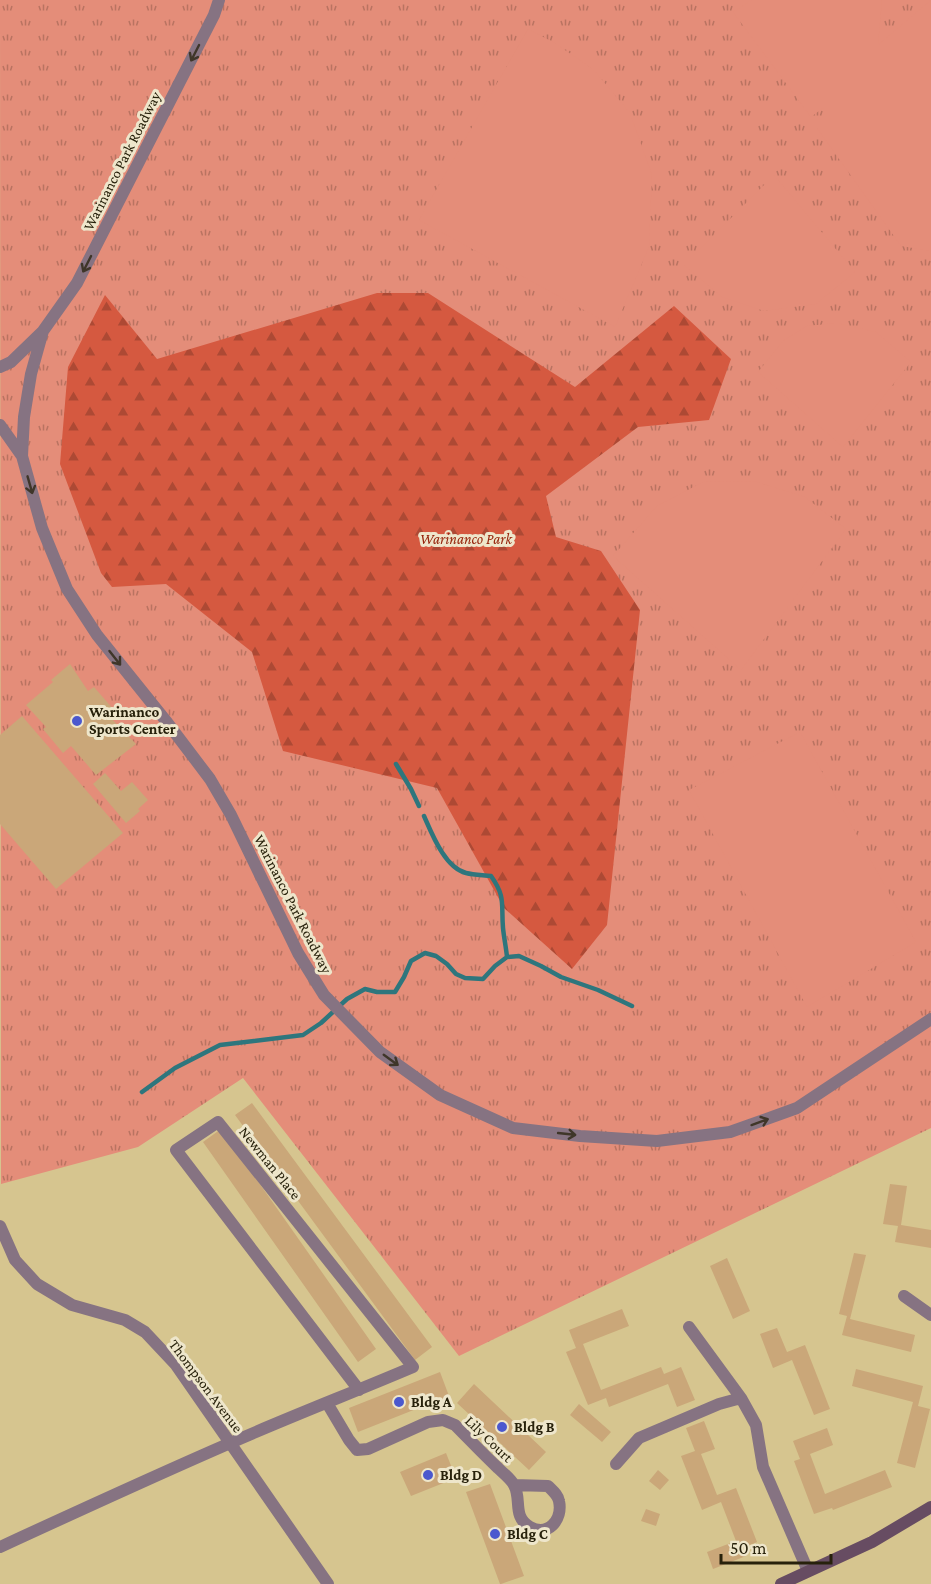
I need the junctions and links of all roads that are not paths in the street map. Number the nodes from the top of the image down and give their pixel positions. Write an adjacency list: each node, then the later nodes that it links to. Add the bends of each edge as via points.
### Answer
1 (219, 0): 2 (street, Warinanco Park Roadway, one-way to 2, via 77,283)
2 (43, 331): 3 (street, Warinanco Park Roadway, via 11,362); 5 (street, Warinanco Park Roadway, via 24,417)
3 (0, 367)
4 (0, 425): 5 (street, Warinanco Park Roadway)
5 (22, 456): 6 (street, Warinanco Park Roadway, one-way to 6, via 42,528 67,588 97,635 210,779 312,978 380,1052 440,1095 513,1128 657,1141 730,1132 797,1108)
6 (931, 1019)
7 (0, 1226): 14 (street, Thompson Avenue, via 15,1260 37,1284 72,1305 125,1320 145,1332 176,1365)
8 (904, 1296): 9 (street)
9 (931, 1315)
10 (689, 1327): 12 (street)
11 (359, 1390): 11 (street, Newman Place, via 413,1367 218,1122 176,1150); 13 (street, Newman Place)
12 (741, 1398): 15 (street, via 639,1438); 19 (street, via 756,1425 763,1467)
13 (327, 1403): 14 (street, Newman Place); 16 (street, Lily Court, via 357,1450 368,1449 428,1422 443,1420 455,1425)
14 (230, 1443): 18 (street, Newman Place); 20 (street, Thompson Avenue)
15 (616, 1464)
16 (514, 1485): 16 (street, Lily Court, via 518,1510 525,1523 543,1530 551,1527 559,1514 554,1492 548,1486)
17 (931, 1507): 19 (main road, via 872,1542)
18 (0, 1547)
19 (808, 1571): 21 (main road)
20 (328, 1584)
21 (781, 1584)

